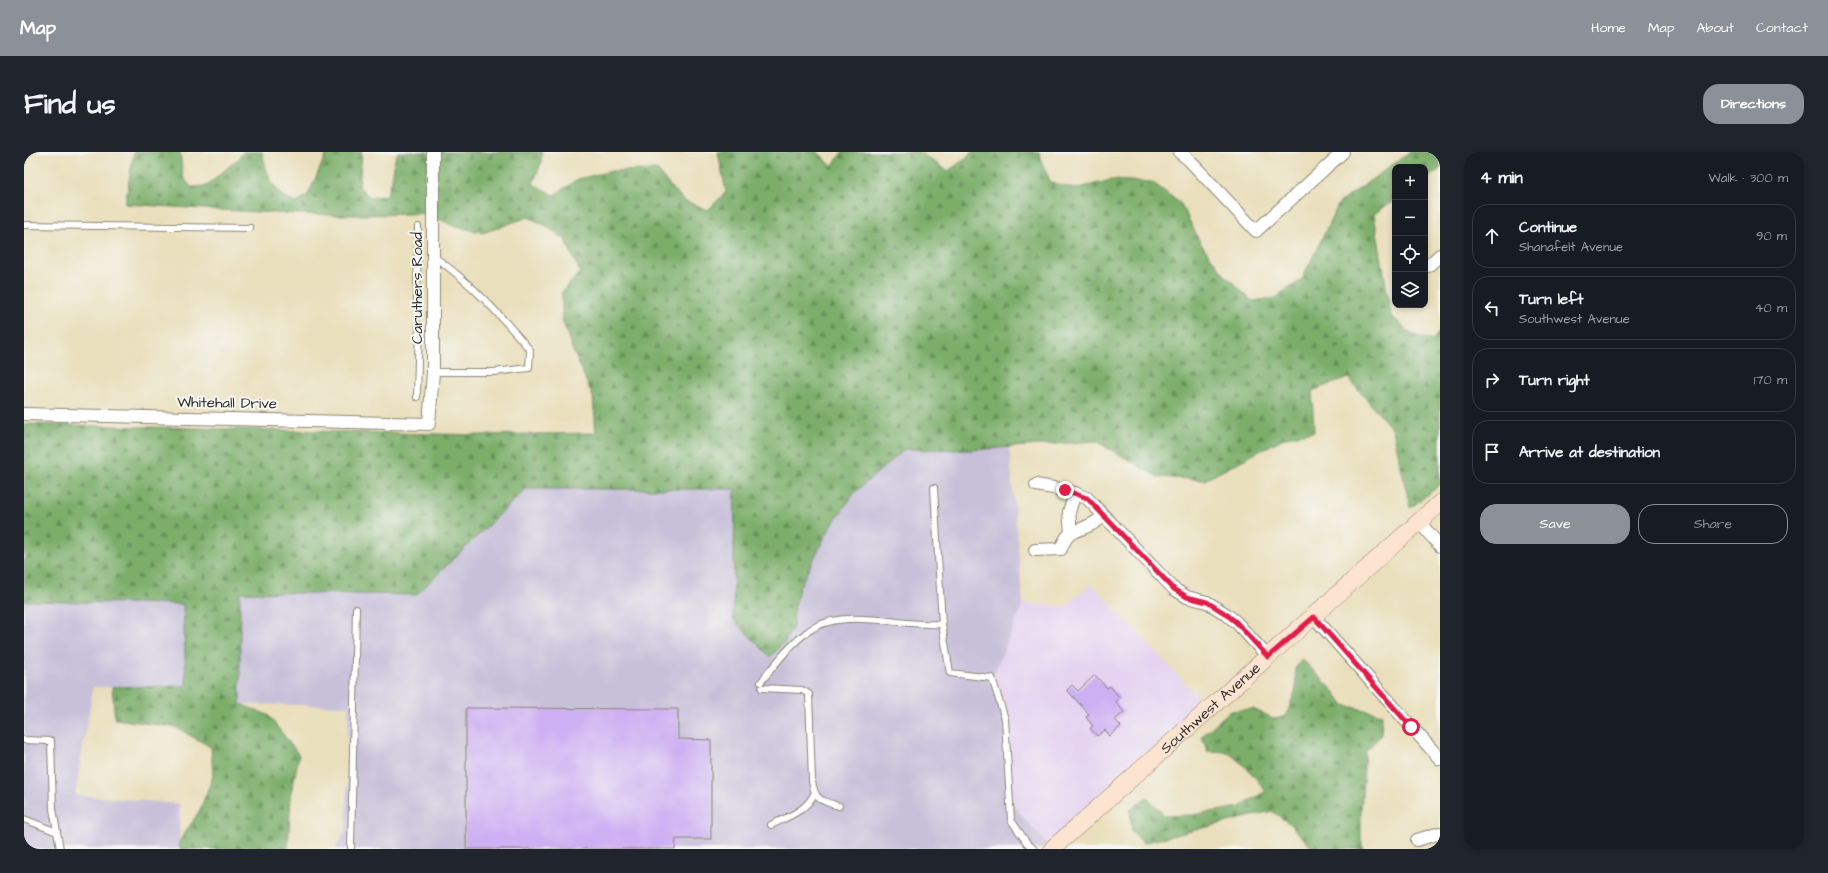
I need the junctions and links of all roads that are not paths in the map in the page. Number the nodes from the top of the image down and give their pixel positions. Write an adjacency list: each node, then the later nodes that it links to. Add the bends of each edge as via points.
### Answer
1 (433, 152): 8 (street, Caruthers Road)
2 (1179, 152): 3 (street, via 1256,231)
3 (1343, 152)
4 (24, 225): 6 (lane)
5 (418, 227): 9 (lane)
6 (250, 228)
7 (1440, 255): 10 (street)
8 (433, 258): 9 (lane); 14 (street, Caruthers Road); 15 (lane, via 456,272 530,350 529,368 494,372)
9 (418, 260): 11 (lane)
10 (1428, 266)
11 (417, 300)
12 (419, 325): 13 (lane)
13 (418, 358): 14 (lane); 16 (lane)
14 (433, 358): 15 (street, Caruthers Road)
15 (433, 372): 18 (street, Caruthers Road)
16 (417, 398)
17 (24, 414): 18 (street, Whitehall Drive)
18 (429, 424)
19 (1036, 485): 21 (street)
20 (934, 488): 30 (lane)
21 (1075, 493): 23 (street, via 1087,498); 25 (street, via 1070,512)
22 (1440, 503): 24 (street, Southwest Avenue)
23 (1104, 516): 25 (street, via 1090,526); 31 (street, via 1174,589 1187,597 1207,602 1226,614)
24 (1419, 522): 26 (street); 29 (street, Southwest Avenue)
25 (1071, 532): 27 (street, via 1062,549)
26 (1440, 546)
27 (1035, 550)
28 (356, 609): 42 (lane)
29 (1314, 617): 31 (street, Southwest Avenue); 33 (street)
30 (942, 624): 34 (lane, via 921,625 856,618 838,619 808,631 791,646 762,685 802,690 808,694); 43 (lane, via 950,674 992,678 1005,719 1011,820)
31 (1268, 657): 44 (street, Southwest Avenue)
32 (24, 740): 38 (lane, via 51,741 53,809)
33 (1440, 759)
34 (814, 794): 35 (lane, via 821,801); 37 (lane, via 810,802 800,810)
35 (839, 806)
36 (24, 819): 38 (lane)
37 (771, 825)
38 (57, 832): 41 (lane)
39 (1440, 833): 40 (street)
40 (1417, 840)
41 (60, 849)
42 (351, 849)
43 (1034, 849)
44 (1052, 849)

